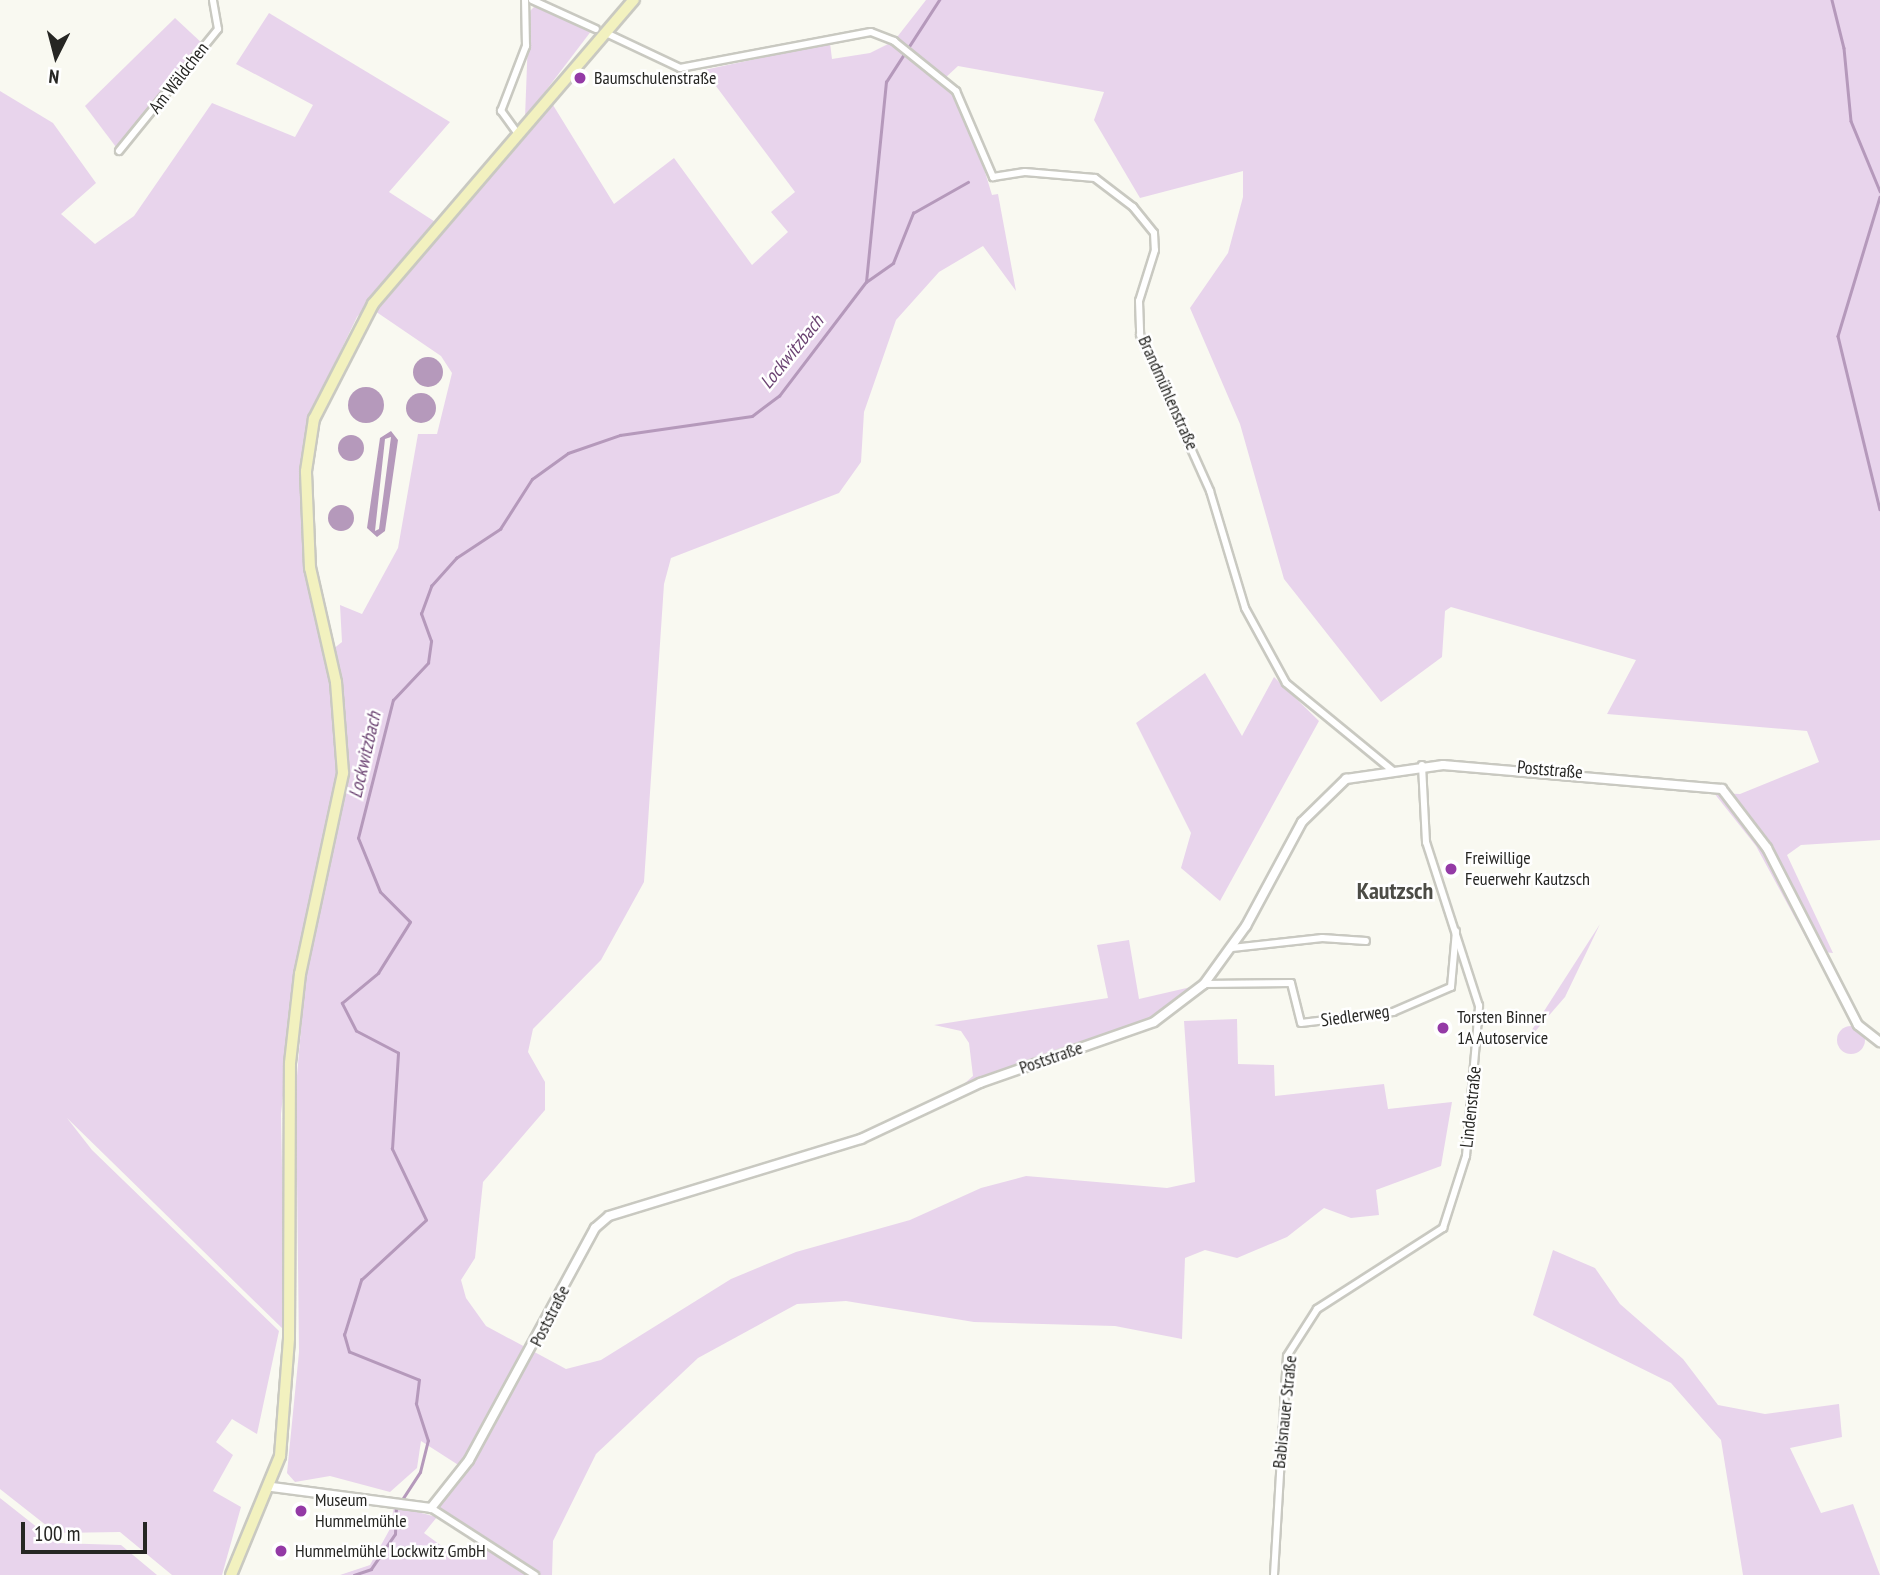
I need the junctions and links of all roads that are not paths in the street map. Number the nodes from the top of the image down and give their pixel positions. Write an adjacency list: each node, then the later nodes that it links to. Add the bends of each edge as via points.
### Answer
1 (213, 0): 7 (street, Am Wäldchen, via 218,29)
2 (525, 0): 6 (street, via 526,46 501,111)
3 (532, 0): 5 (street)
4 (634, 0): 5 (main road)
5 (601, 31): 6 (main road); 9 (street, Brandmühlenstraße, via 680,68 852,33 894,41 966,104 993,177 1025,172 1095,178 1147,222 1155,250 1139,300 1140,335 1210,491 1245,608 1286,683)
6 (518, 134): 17 (main road, via 373,304 314,419 306,471 310,568 336,682 343,773 300,974 290,1063 287,1397)
7 (119, 150)
8 (1422, 765): 9 (street, Poststraße); 10 (street, Lindenstraße, via 1423,826); 15 (street, Poststraße, via 1710,783 1731,794 1767,848 1854,1018)
9 (1392, 770): 12 (street, Poststraße, via 1346,779 1327,791 1302,822)
10 (1456, 929): 14 (street, Lindenstraße); 16 (street, Lindenstraße, via 1479,1022)
11 (1366, 941): 12 (street, via 1322,939)
12 (1232, 948): 13 (street, Poststraße)
13 (1204, 984): 14 (street, Siedlerweg, via 1291,982 1298,1019 1308,1023 1393,1012); 18 (street, Poststraße, via 1154,1022 980,1083 860,1139 610,1216 595,1228 469,1460)
14 (1451, 987)
15 (1880, 1042)
16 (1455, 1203): 21 (street, Babisnauer Straße, via 1429,1241 1336,1293 1298,1334 1287,1356)
17 (272, 1487): 18 (street); 19 (main road)
18 (431, 1508): 20 (street)
19 (231, 1575)
20 (535, 1575)
21 (1274, 1575)

